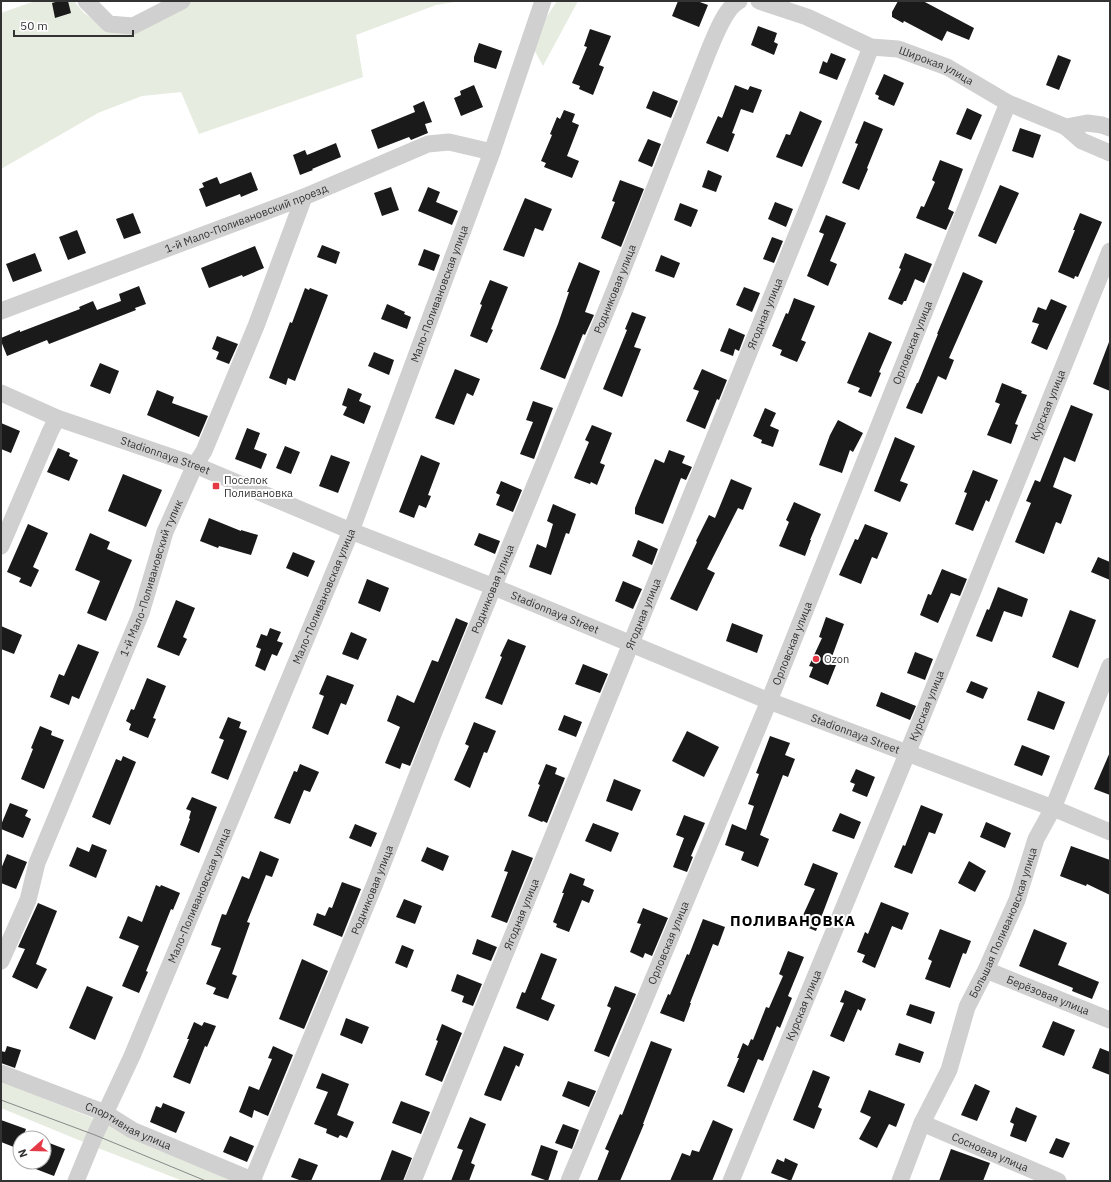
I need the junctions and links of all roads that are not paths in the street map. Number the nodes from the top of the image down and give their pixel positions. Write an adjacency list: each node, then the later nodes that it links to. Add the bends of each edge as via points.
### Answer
1 (86, 1): 2 (street, via 109,24 133,26)
2 (182, 1)
3 (543, 1): 10 (street, Мало-Поливановская улица)
4 (739, 1): 20 (street, Родниковая улица, via 725,16 709,50)
5 (759, 1): 6 (street, Широкая улица, via 807,17)
6 (871, 47): 7 (street, Широкая улица, via 898,49 948,67); 21 (street, Ягодная улица)
7 (1008, 103): 8 (street, Широкая улица); 23 (street, Орловская улица)
8 (1066, 127): 9 (street, via 1087,123); 11 (street, via 1082,141)
9 (1110, 128)
10 (492, 152): 12 (street, 1-й Мало-Поливановский проезд, via 449,142 428,144); 18 (street, Мало-Поливановская улица)
11 (1110, 153)
12 (304, 196): 14 (street, 1-й Мало-Поливановский проезд); 17 (street, 1-й Мало-Поливановский тупик, via 253,332 204,452)
13 (1110, 251): 24 (street, Курская улица)
14 (1, 311)
15 (1, 393): 16 (street, Stadionnaya Street)
16 (57, 418): 17 (street, Stadionnaya Street); 19 (street)
17 (195, 465): 18 (street, Stadionnaya Street); 27 (street, 1-й Мало-Поливановский тупик, via 165,532 141,613 38,863 28,900)
18 (351, 531): 20 (street, Stadionnaya Street); 31 (street, Мало-Поливановская улица, via 132,1056)
19 (1, 546)
20 (494, 587): 21 (street, Stadionnaya Street); 34 (street, Родниковая улица)
21 (631, 644): 23 (street, Stadionnaya Street); 35 (street, Ягодная улица)
22 (1110, 666): 25 (street, Большая Поливановская улица)
23 (769, 701): 24 (street, Stadionnaya Street); 36 (street, Орловская улица)
24 (907, 754): 25 (street, Stadionnaya Street); 37 (street, Курская улица)
25 (1053, 808): 26 (street, Stadionnaya Street); 28 (street, Большая Поливановская улица, via 1036,839 1017,900)
26 (1110, 832)
27 (1, 961)
28 (986, 970): 29 (street, Берёзовая улица); 32 (street, Большая Поливановская улица, via 967,1007 949,1070)
29 (1110, 1020)
30 (1, 1073): 31 (street, Спортивная улица)
31 (105, 1113): 33 (street, Мало-Поливановская улица); 34 (street, Спортивная улица, via 132,1130)
32 (922, 1123): 38 (street, Большая Поливановская улица); 39 (street, Сосновая улица)
33 (76, 1181)
34 (252, 1181)
35 (413, 1181)
36 (569, 1181)
37 (731, 1181)
38 (900, 1181)
39 (1058, 1181)

